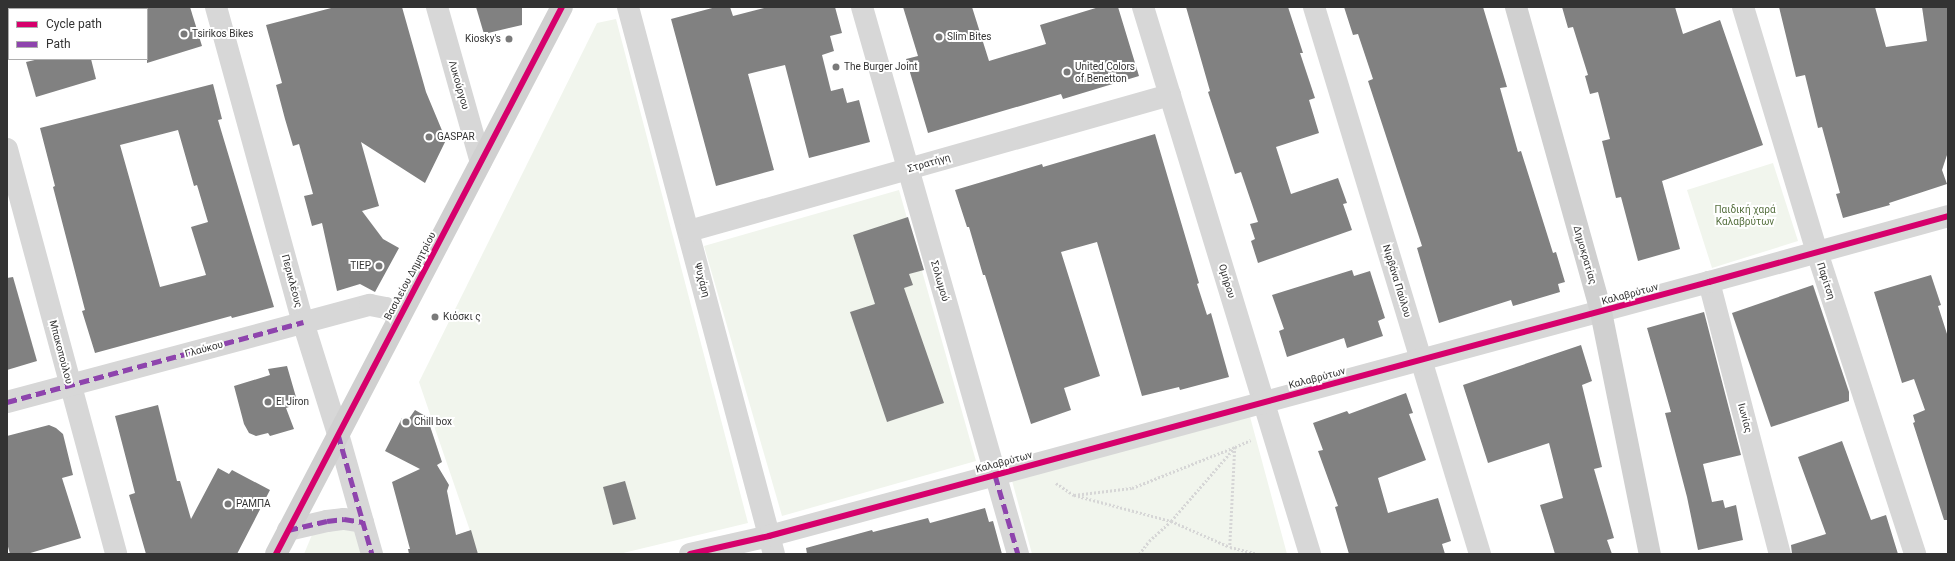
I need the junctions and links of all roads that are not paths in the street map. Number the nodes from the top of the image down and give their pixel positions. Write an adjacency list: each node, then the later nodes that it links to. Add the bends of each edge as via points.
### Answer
1 (216, 7): 20 (street, Περικλέους)
2 (437, 7): 12 (street, Λυκούργου)
3 (562, 7): 12 (street, Βασιλείου Δημητρίου)
4 (628, 7): 15 (street, Ψυχάρη)
5 (862, 7): 13 (street, Σολωμού)
6 (1143, 7): 10 (street, Ομήρου)
7 (1314, 7): 21 (street, Νιρβάνα Παύλου)
8 (1516, 7): 18 (street, Δημοκρατίας)
9 (1743, 7): 16 (street, Παρίτση)
10 (1170, 95): 13 (street, Στρατήγη); 24 (street, Ομήρου)
11 (7, 149): 22 (street, Μπακοπούλου)
12 (481, 162): 19 (street, Βασιλείου Δημητρίου)
13 (908, 169): 15 (street, Στρατήγη); 26 (street, Σολωμού)
14 (1948, 216): 16 (street, Καλαβρύτων)
15 (689, 231): 29 (street, Ψυχάρη)
16 (1817, 252): 17 (street, Καλαβρύτων); 39 (street, Παρίτση)
17 (1709, 282): 18 (street, Καλαβρύτων); 38 (street, Ιωνίας)
18 (1600, 312): 21 (street, Καλαβρύτων); 37 (street, Δημοκρατίας)
19 (400, 316): 20 (street, Γλαύκου, via 386,308 370,305); 25 (street, Βασιλείου Δημητρίου)
20 (303, 322): 22 (street, Γλαύκου); 25 (street, Περικλέους)
21 (1421, 360): 24 (street, Καλαβρύτων); 36 (street, Νιρβάνα Παύλου)
22 (70, 385): 23 (street, Γλαύκου); 30 (street, Μπακοπούλου)
23 (7, 402)
24 (1264, 402): 26 (street, Καλαβρύτων); 35 (street, Ομήρου)
25 (338, 434): 27 (street, Περικλέους); 28 (street, Βασιλείου Δημητρίου)
26 (995, 475): 29 (street, Καλαβρύτων); 34 (street, Σολωμού)
27 (363, 522): 28 (street, via 344,519); 32 (street, Περικλέους)
28 (288, 530): 31 (street, Βασιλείου Δημητρίου)
29 (772, 545): 33 (street, Καλαβρύτων)
30 (116, 554)
31 (276, 554)
32 (372, 554)
33 (690, 554)
34 (1018, 554)
35 (1310, 554)
36 (1480, 554)
37 (1650, 554)
38 (1780, 554)
39 (1915, 554)

